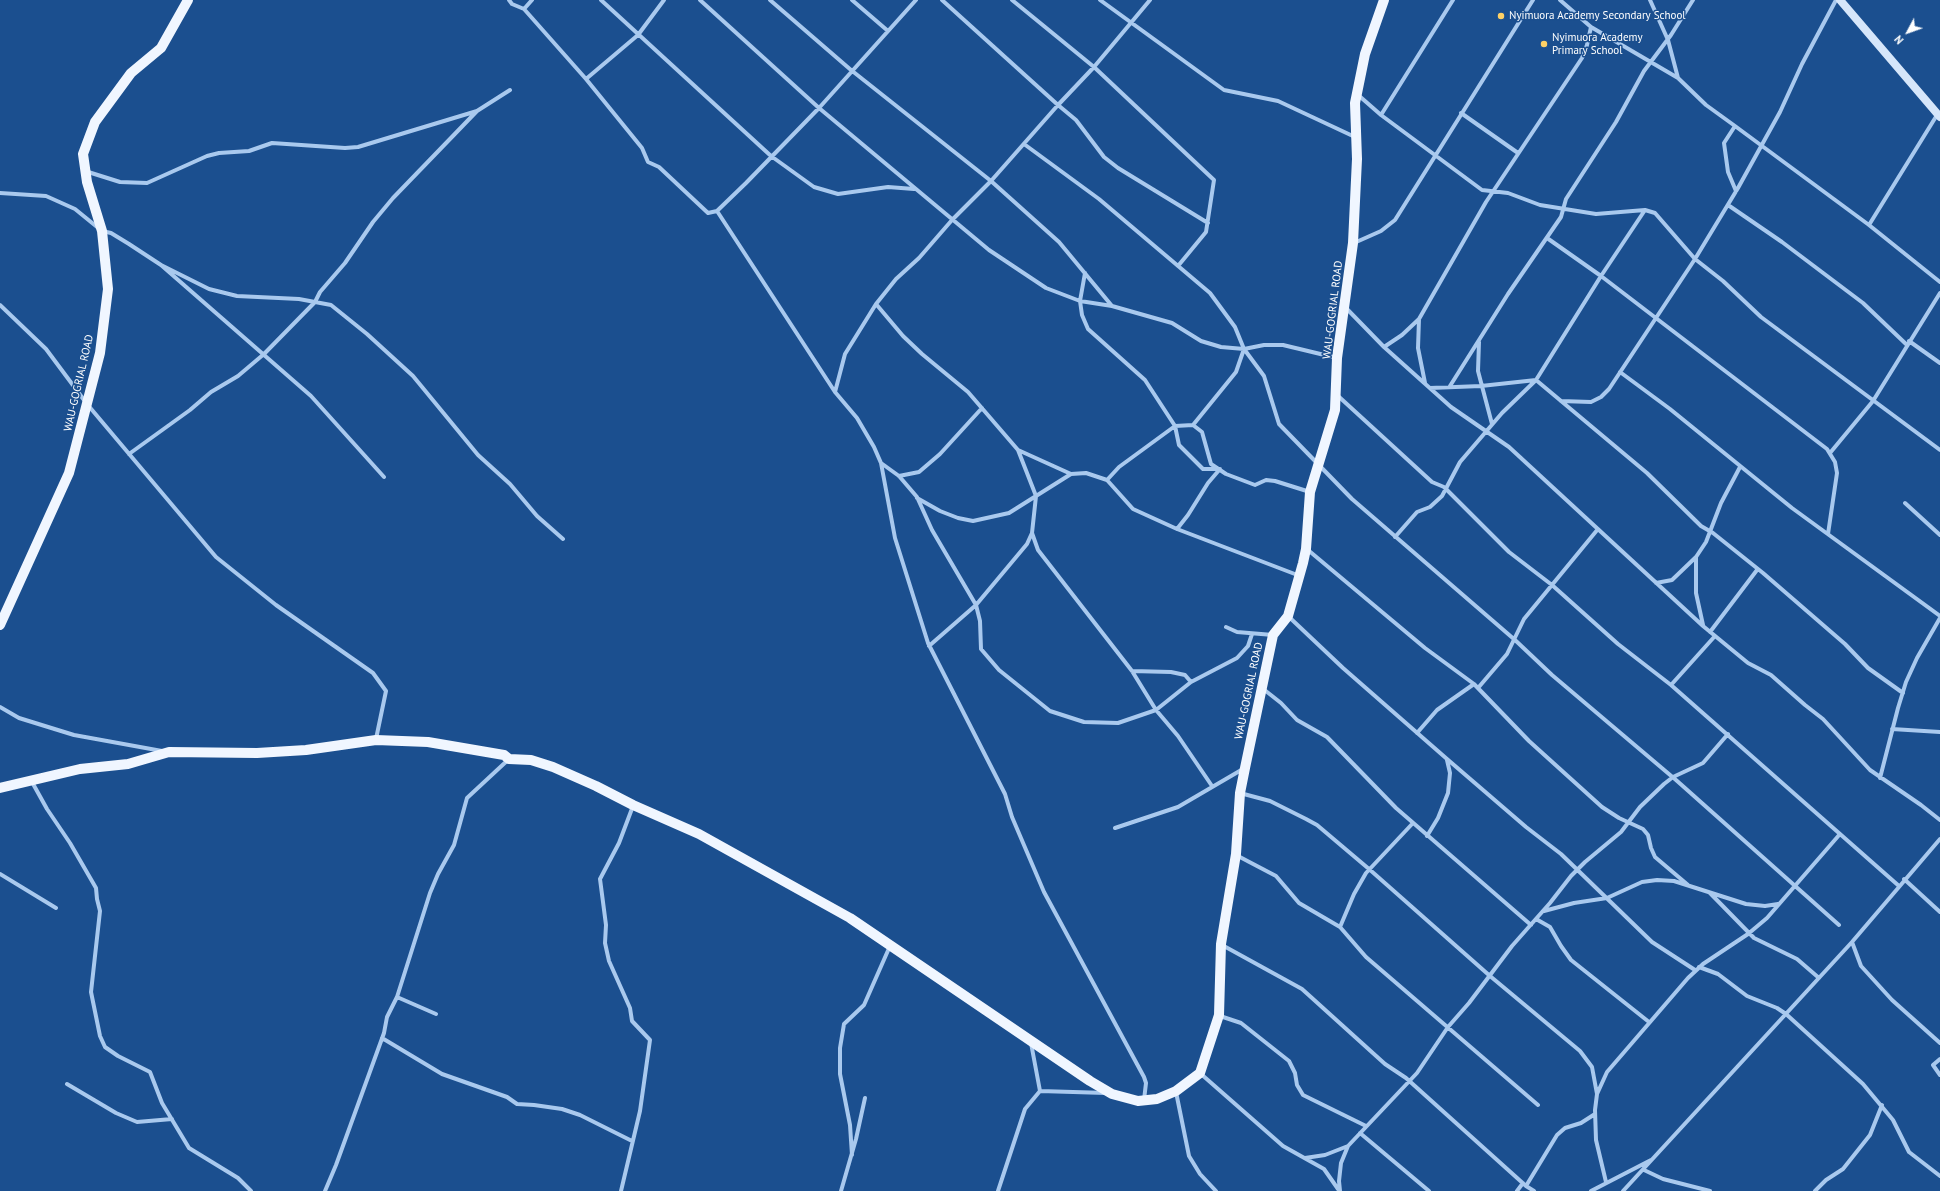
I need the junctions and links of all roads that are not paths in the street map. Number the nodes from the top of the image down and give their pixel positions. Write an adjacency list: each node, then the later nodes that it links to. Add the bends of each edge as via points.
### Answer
1 (188, 0): 48 (main road, WAU-GOGRIAL ROAD, via 161,48 131,73 95,122 83,154)
2 (508, 0): 22 (street)
3 (532, 0): 22 (street)
4 (601, 0): 26 (street)
5 (664, 0): 26 (street)
6 (700, 0): 36 (street)
7 (770, 0): 30 (street)
8 (852, 0): 25 (street)
9 (916, 0): 25 (street)
10 (942, 0): 35 (street)
11 (1012, 0): 29 (street)
12 (1100, 0): 23 (street)
13 (1150, 0): 23 (street)
14 (1384, 0): 34 (main road, WAU-GOGRIAL ROAD, via 1366,54)
15 (1454, 0): 39 (street)
16 (1533, 0): 38 (street)
17 (1560, 0): 24 (street)
18 (1650, 0): 27 (street)
19 (1693, 0): 27 (street)
20 (1836, 0): 44 (street)
21 (1840, 0): 40 (street)
22 (524, 9): 32 (street)
23 (1130, 22): 29 (street); 42 (street, via 1224,90 1278,101)
24 (1591, 27): 28 (street); 45 (street, via 1582,58)
25 (888, 31): 30 (street)
26 (638, 35): 32 (street); 47 (street)
27 (1668, 40): 28 (street); 31 (street)
28 (1650, 61): 31 (street); 55 (street, via 1616,122 1566,199)
29 (1094, 68): 35 (street); 59 (street, via 1214,180)
30 (852, 70): 36 (street); 49 (street)
31 (1678, 78): 41 (street, via 1706,105)
32 (586, 79): 57 (street, via 642,148 648,162 659,167 708,213)
33 (510, 90): 37 (street)
34 (1357, 94): 39 (street); 42 (main road, WAU-GOGRIAL ROAD)
35 (1058, 105): 43 (street); 59 (street, via 1076,120 1104,157)
36 (819, 108): 47 (street); 50 (street)
37 (477, 111): 48 (street, via 358,147 272,143 248,151 219,153 147,183 120,182); 72 (street, via 393,198)
38 (1461, 113): 45 (street); 46 (street)
39 (1381, 115): 46 (street)
40 (1939, 116): 60 (street)
41 (1736, 126): 44 (street); 51 (street, via 1724,143 1728,172)
42 (1356, 138): 63 (main road, WAU-GOGRIAL ROAD)
43 (1024, 144): 49 (street); 66 (street, via 1099,199)
44 (1761, 146): 51 (street); 60 (street)
45 (1518, 153): 52 (street)
46 (1435, 155): 52 (street, via 1479,189); 63 (street, via 1390,225)
47 (772, 156): 50 (street, via 814,187 838,194 888,187); 57 (street)
48 (85, 170): 61 (main road, WAU-GOGRIAL ROAD)
49 (991, 181): 58 (street); 67 (street, via 1060,242)
50 (915, 189): 58 (street)
51 (1736, 191): 54 (street)
52 (1492, 192): 55 (street, via 1508,193 1540,205); 78 (street)
53 (0, 193): 61 (street, via 46,196 75,209)
54 (1728, 206): 64 (street); 81 (street, via 1782,242 1863,303)
55 (1564, 208): 56 (street, via 1603,214); 62 (street, via 1561,217)
56 (1645, 210): 64 (street, via 1658,216); 68 (street)
57 (717, 211): 93 (street)
58 (952, 220): 71 (street, via 989,250 1046,288); 73 (street)
59 (1208, 223): 66 (street, via 1206,232)
60 (1869, 224): 69 (street)
61 (102, 231): 65 (street, via 111,233); 97 (main road, WAU-GOGRIAL ROAD, via 108,289 100,353)
62 (1546, 238): 68 (street); 79 (street)
63 (1354, 243): 76 (main road, WAU-GOGRIAL ROAD)
64 (1695, 259): 77 (street); 96 (street, via 1723,281 1761,318)
65 (161, 265): 72 (street, via 209,289 237,296); 84 (street)
66 (1178, 266): 83 (street, via 1210,293 1235,328)
67 (1085, 272): 71 (street); 75 (street)
68 (1600, 276): 77 (street); 88 (street)
69 (1940, 282)
70 (1940, 293): 80 (street)
71 (1080, 301): 75 (street); 101 (street, via 1088,329 1145,380)
72 (315, 302): 84 (street); 127 (street, via 331,305 368,334 413,376 478,455 510,484 537,516)
73 (876, 304): 93 (street, via 846,354); 98 (street, via 903,336 968,392)
74 (0, 305): 97 (street, via 46,349)
75 (1112, 306): 83 (street, via 1172,323 1201,342)
76 (1345, 308): 82 (street); 85 (main road, WAU-GOGRIAL ROAD)
77 (1655, 318): 87 (street); 105 (street)
78 (1419, 319): 82 (street); 89 (street, via 1418,348)
79 (1479, 339): 90 (street); 91 (street, via 1477,361)
80 (1909, 341): 81 (street); 86 (street)
81 (1907, 345): 96 (street)
82 (1384, 347): 89 (street)
83 (1244, 349): 85 (street, via 1283,345); 100 (street, via 1236,372); 108 (street, via 1264,376 1279,424)
84 (264, 354): 106 (street, via 238,376 211,392); 113 (street, via 311,396)
85 (1337, 358): 94 (main road, WAU-GOGRIAL ROAD)
86 (1940, 362)
87 (1620, 372): 95 (street, via 1605,393 1596,400); 109 (street, via 1670,409)
88 (1536, 380): 91 (street); 95 (street); 99 (street)
89 (1425, 384): 92 (street)
90 (1450, 386): 91 (street); 92 (street)
91 (1482, 386): 99 (street)
92 (1430, 388): 102 (street, via 1461,414)
93 (835, 392): 107 (street, via 857,418)
94 (1336, 394): 108 (main road, WAU-GOGRIAL ROAD, via 1335,410); 115 (street, via 1432,482)
95 (1560, 401): 122 (street, via 1638,464)
96 (1873, 401): 104 (street); 105 (street)
97 (87, 404): 106 (street); 137 (main road, WAU-GOGRIAL ROAD, via 69,474)
98 (982, 408): 103 (street); 112 (street, via 940,454 918,472)
99 (1492, 424): 102 (street)
100 (1193, 425): 101 (street); 110 (street, via 1202,432 1211,464)
101 (1175, 426): 110 (street, via 1179,446 1189,456 1203,469); 114 (street, via 1119,467)
102 (1486, 430): 115 (street, via 1460,462); 121 (street, via 1509,447)
103 (1018, 450): 111 (street); 117 (street)
104 (1940, 450)
105 (1830, 453): 124 (street, via 1837,473)
106 (129, 454): 158 (street, via 216,557 276,605 373,673 386,691)
107 (881, 463): 112 (street); 145 (street, via 895,538)
108 (1319, 466): 116 (main road, WAU-GOGRIAL ROAD); 126 (street)
109 (1740, 467): 122 (street, via 1721,503); 124 (street)
110 (1220, 469): 116 (street, via 1255,485 1266,480 1276,481); 120 (street)
111 (1071, 474): 114 (street, via 1086,473); 117 (street)
112 (899, 476): 118 (street)
113 (384, 477)
114 (1107, 480): 120 (street, via 1133,509)
115 (1447, 491): 126 (street, via 1435,504 1417,512); 133 (street, via 1509,552)
116 (1310, 492): 128 (main road, WAU-GOGRIAL ROAD)
117 (1036, 496): 118 (street, via 1009,513 973,521 940,511); 123 (street)
118 (917, 497): 134 (street, via 932,530)
119 (1904, 503): 125 (street)
120 (1177, 529): 131 (street)
121 (1598, 529): 132 (street); 133 (street)
122 (1710, 532): 129 (street); 130 (street)
123 (1032, 533): 134 (street, via 1027,544); 146 (street, via 1038,550)
124 (1828, 534): 136 (street)
125 (1940, 535)
126 (1395, 537): 144 (street)
127 (563, 540)
128 (1306, 549): 131 (main road, WAU-GOGRIAL ROAD); 149 (street, via 1425,648)
129 (1696, 557): 132 (street, via 1672,580); 138 (street, via 1696,593)
130 (1757, 570): 140 (street); 151 (street, via 1845,644 1868,668)
131 (1300, 576): 135 (main road, WAU-GOGRIAL ROAD)
132 (1656, 583): 138 (street)
133 (1552, 585): 144 (street, via 1524,619); 148 (street, via 1599,629)
134 (976, 606): 145 (street); 153 (street, via 980,621 981,649 999,670 1050,711 1084,722 1118,723)
135 (1288, 616): 142 (main road, WAU-GOGRIAL ROAD); 156 (street)
136 (1940, 617): 151 (street, via 1917,658)
137 (0, 625)
138 (1703, 626): 140 (street)
139 (1226, 627): 141 (street)
140 (1710, 632): 143 (street)
141 (1252, 634): 142 (street); 147 (street, via 1248,646 1238,658)
142 (1273, 635): 150 (main road, WAU-GOGRIAL ROAD)
143 (1715, 636): 148 (street); 164 (street, via 1748,663 1771,675 1823,719)
144 (1515, 640): 149 (street, via 1507,654); 163 (street, via 1552,675)
145 (929, 646): 221 (street, via 1005,794 1012,817 1044,892 1144,1077)
146 (1132, 671): 147 (street, via 1171,672 1185,675); 153 (street)
147 (1191, 682): 153 (street)
148 (1671, 685): 157 (street)
149 (1476, 686): 156 (street, via 1437,710); 172 (street, via 1529,741 1610,813)
150 (1261, 688): 162 (main road, WAU-GOGRIAL ROAD); 171 (street, via 1281,702 1297,720 1327,737 1373,786)
151 (1902, 693): 154 (street)
152 (0, 707): 159 (street, via 19,718 74,735)
153 (1156, 710): 166 (street, via 1178,736)
154 (1892, 729): 155 (street); 164 (street)
155 (1940, 732)
156 (1417, 733): 161 (street)
157 (1728, 734): 163 (street, via 1703,763); 174 (street)
158 (376, 740): 159 (main road, via 306,750 258,753); 160 (main road, via 428,742)
159 (169, 752): 165 (main road, via 128,764 80,769)
160 (509, 758): 169 (main road, via 531,760 553,767); 202 (street, via 467,798 454,846 430,893)
161 (1447, 759): 175 (street, via 1450,773 1448,792 1438,818); 179 (street)
162 (1245, 768): 166 (street); 168 (main road, WAU-GOGRIAL ROAD)
163 (1673, 777): 172 (street, via 1652,795); 183 (street)
164 (1880, 778): 170 (street)
165 (30, 779): 167 (main road); 225 (street, via 96,888 100,911 91,992 100,1036 105,1047 150,1072 162,1103)
166 (1212, 786): 173 (street, via 1178,807)
167 (0, 788)
168 (1240, 793): 177 (main road, WAU-GOGRIAL ROAD); 178 (street, via 1270,801 1306,819)
169 (633, 805): 198 (main road, via 706,838 850,918); 228 (street, via 619,843 600,880 606,925 605,944 609,961 630,1008 632,1021 650,1040 640,1111)
170 (1940, 820)
171 (1413, 823): 175 (street); 178 (street)
172 (1628, 823): 179 (street); 182 (street, via 1635,824 1646,832 1655,857)
173 (1115, 828)
174 (1840, 834): 183 (street); 184 (street)
175 (1427, 836): 192 (street)
176 (1940, 839): 181 (street)
177 (1236, 854): 194 (street, via 1276,876 1300,903); 197 (main road, WAU-GOGRIAL ROAD)
178 (1369, 869): 194 (street, via 1354,894); 200 (street)
179 (1577, 869): 186 (street); 189 (street)
180 (0, 874): 188 (street)
181 (1904, 879): 184 (street); 190 (street)
182 (1688, 885): 185 (street); 186 (street, via 1666,880 1642,882)
183 (1796, 885): 187 (street); 193 (street)
184 (1899, 886): 196 (street)
185 (1708, 891): 187 (street, via 1746,904); 195 (street)
186 (1605, 898): 189 (street); 199 (street, via 1652,942)
187 (1779, 904): 195 (street)
188 (56, 908)
189 (1542, 912): 191 (street)
190 (1940, 912)
191 (1536, 919): 192 (street); 206 (street, via 1550,927 1560,946 1572,960)
192 (1531, 924): 200 (street)
193 (1839, 925)
194 (1340, 927): 207 (street, via 1366,957)
195 (1748, 934): 199 (street); 201 (street, via 1759,942 1797,958)
196 (1852, 942): 201 (street); 210 (street, via 1861,966 1892,1000)
197 (1221, 944): 205 (main road, WAU-GOGRIAL ROAD); 214 (street, via 1302,989 1385,1064)
198 (890, 946): 209 (main road); 230 (street, via 864,1004 844,1024 840,1048 840,1074 850,1124)
199 (1697, 969): 204 (street, via 1718,974 1747,996); 206 (street)
200 (1490, 976): 207 (street); 219 (street, via 1585,1056 1594,1073)
201 (1819, 978): 204 (street)
202 (397, 996): 203 (street); 208 (street, via 387,1017)
203 (436, 1014)
204 (1786, 1014): 223 (street, via 1850,1071); 232 (street)
205 (1219, 1015): 212 (main road, WAU-GOGRIAL ROAD); 226 (street, via 1241,1023 1289,1061 1295,1073 1296,1085 1303,1095)
206 (1649, 1022): 219 (street, via 1607,1072)
207 (1448, 1027): 214 (street); 222 (street)
208 (382, 1038): 228 (street, via 442,1074 507,1097 517,1104 562,1109 580,1115); 238 (street)
209 (1031, 1040): 217 (street); 218 (main road)
210 (1940, 1043)
211 (1940, 1059): 213 (street, via 1933,1065)
212 (1200, 1074): 216 (main road); 231 (street, via 1283,1146)
213 (1940, 1076)
214 (1410, 1081): 226 (street); 236 (street)
215 (67, 1084): 225 (street, via 116,1113 137,1122)
216 (1176, 1091): 221 (main road, via 1157,1099); 242 (street, via 1190,1156 1200,1174)
217 (1040, 1092): 218 (street); 241 (street, via 1025,1109)
218 (1112, 1094): 221 (main road, via 1130,1100)
219 (1597, 1094): 224 (street)
220 (865, 1098): 230 (street)
221 (1144, 1100)
222 (1538, 1105)
223 (1882, 1105): 234 (street, via 1900,1130 1909,1152); 250 (street, via 1870,1135 1843,1169)
224 (1595, 1114): 235 (street, via 1596,1140); 236 (street, via 1581,1123 1565,1128 1557,1135)
225 (172, 1119): 237 (street, via 189,1148 238,1178)
226 (1366, 1126): 227 (street)
227 (1360, 1133): 229 (street); 244 (street)
228 (632, 1141): 239 (street)
229 (1348, 1146): 231 (street, via 1316,1157); 243 (street, via 1341,1163)
230 (852, 1155): 240 (street)
231 (1299, 1156): 243 (street, via 1324,1169)
232 (1654, 1159): 233 (street); 235 (street)
233 (1644, 1170): 248 (street); 249 (street, via 1663,1179)
234 (1940, 1176)
235 (1606, 1182): 247 (street)
236 (1525, 1185): 245 (street); 246 (street)
237 (251, 1191)
238 (325, 1191)
239 (620, 1191)
240 (841, 1191)
241 (998, 1191)
242 (1216, 1191)
243 (1340, 1191)
244 (1429, 1191)
245 (1517, 1191)
246 (1534, 1191)
247 (1591, 1191)
248 (1623, 1191)
249 (1710, 1191)
250 (1815, 1191)

